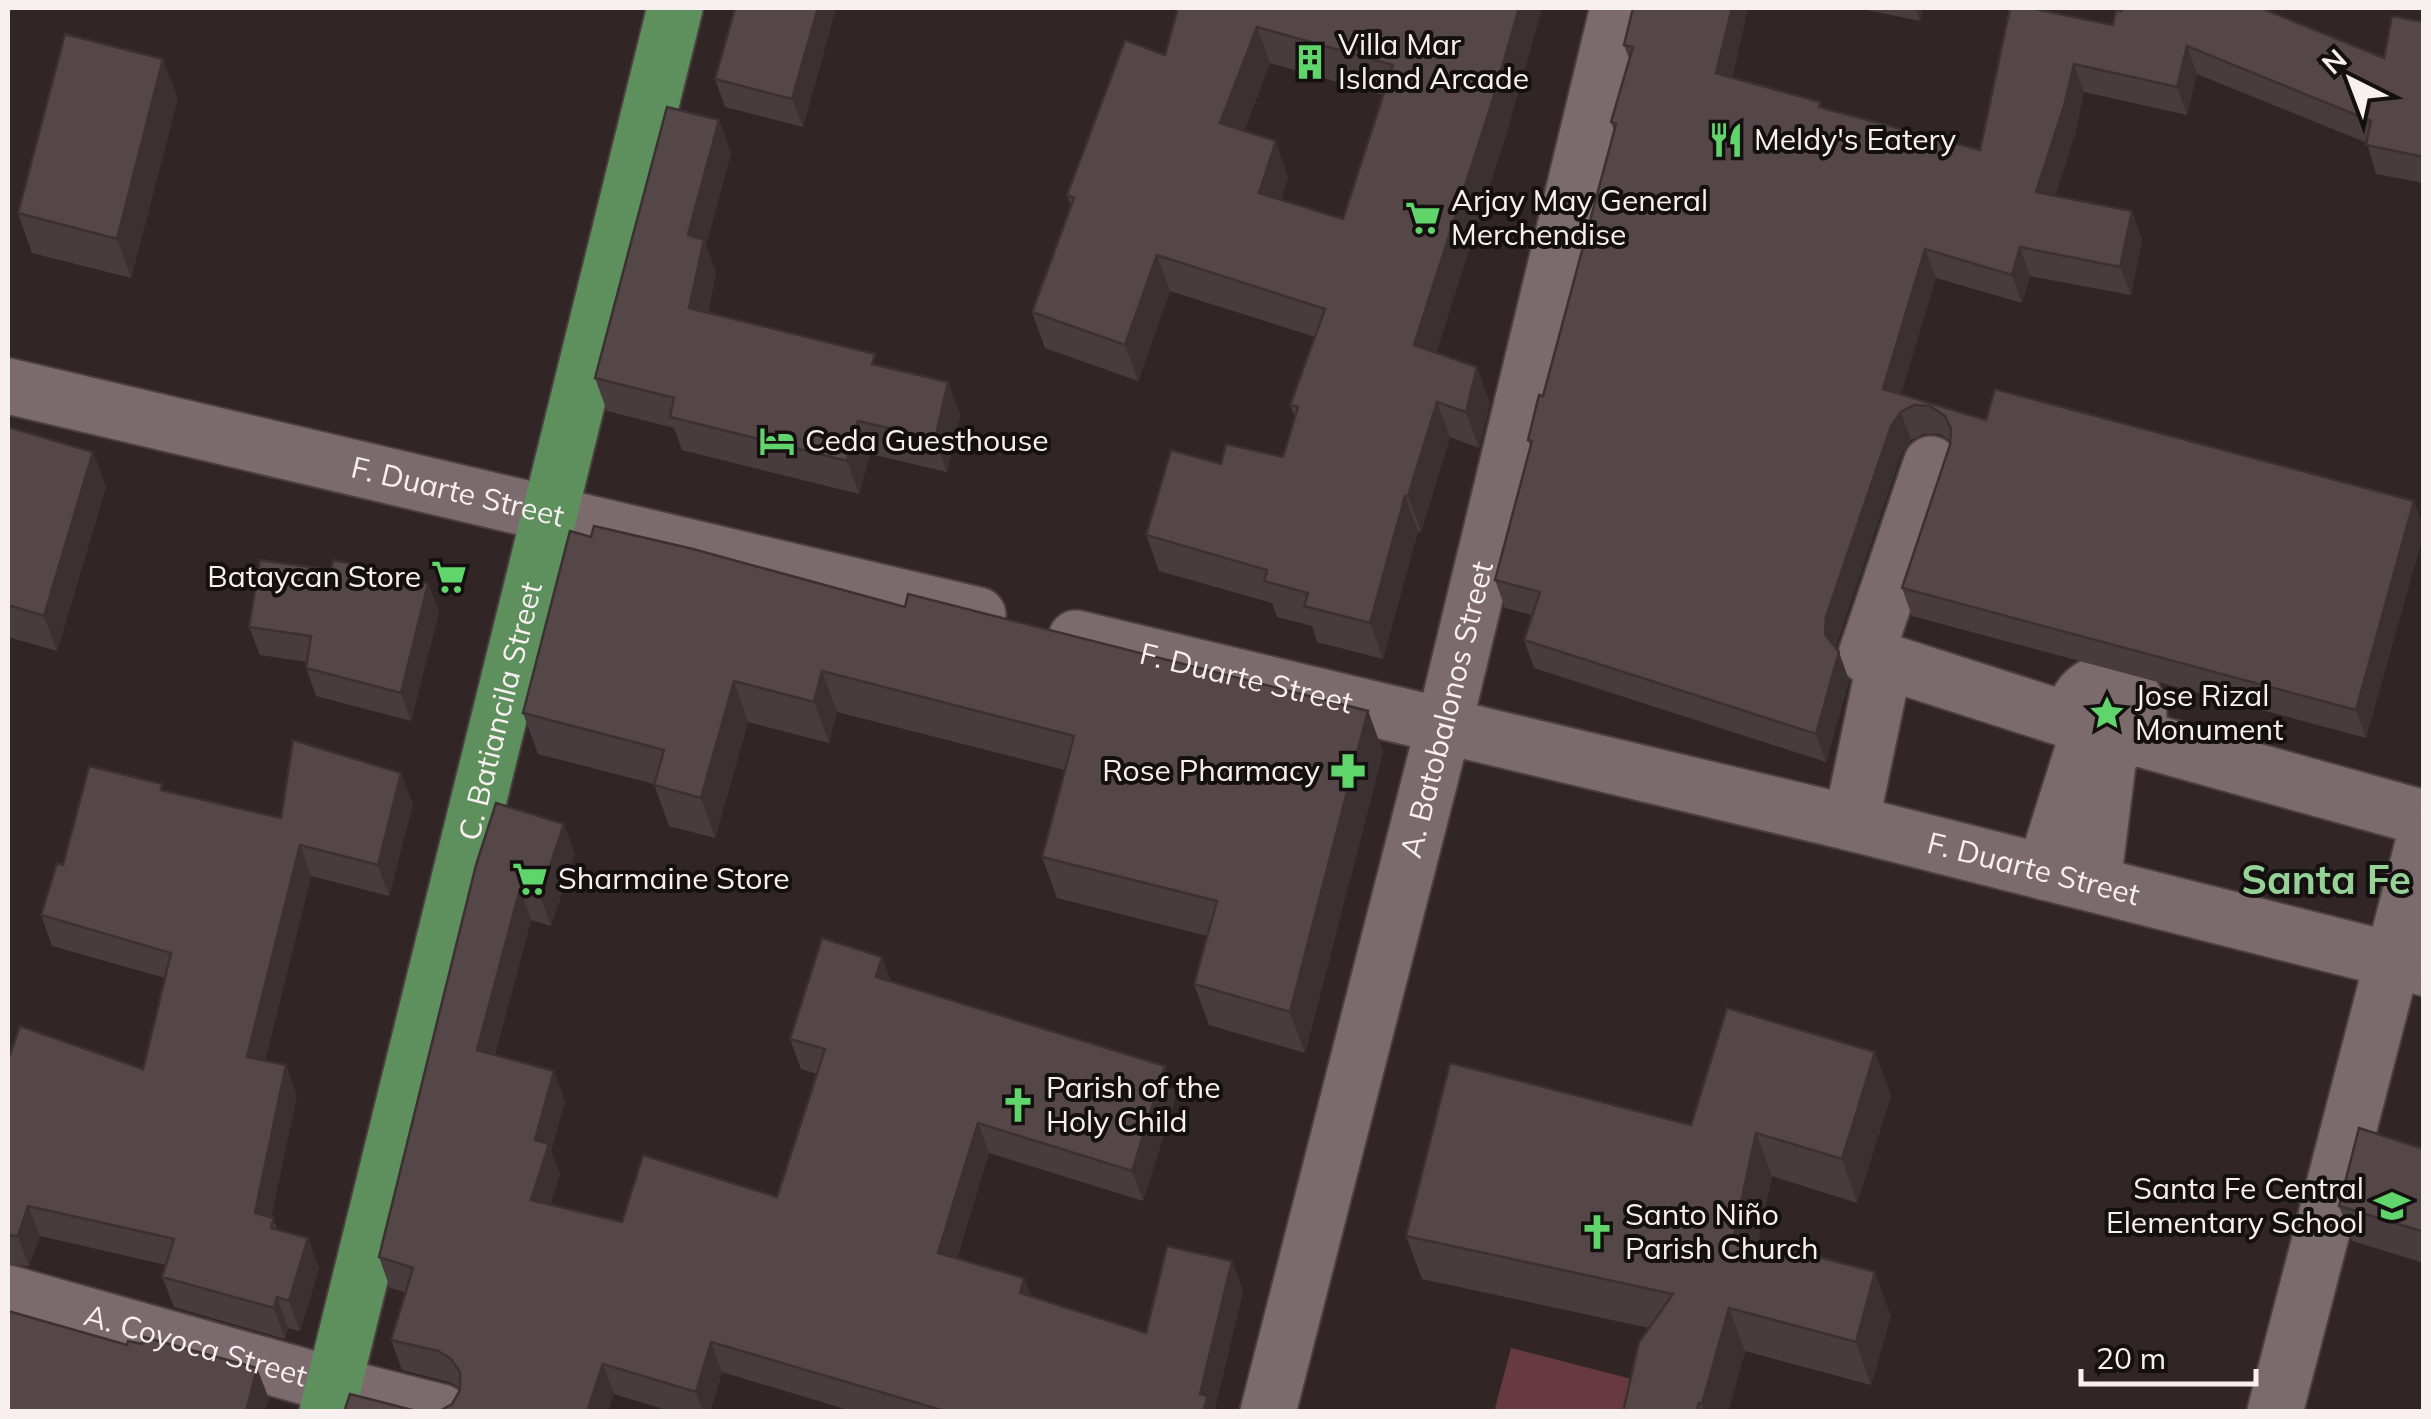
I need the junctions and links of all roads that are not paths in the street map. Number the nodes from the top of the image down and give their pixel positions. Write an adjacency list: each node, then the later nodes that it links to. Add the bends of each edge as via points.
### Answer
1 (675, 8): 5 (main road, C. Batiancila Street)
2 (1618, 8): 7 (street, A. Batobalonos Street)
3 (8, 386): 5 (street, F. Duarte Street)
4 (1931, 464): 6 (street)
5 (549, 514): 7 (street, F. Duarte Street); 16 (main road, C. Batiancila Street)
6 (1881, 644): 8 (street); 11 (street)
7 (1444, 724): 11 (street, F. Duarte Street); 18 (street, A. Batobalonos Street)
8 (2104, 725): 9 (street); 10 (street); 13 (street)
9 (2424, 786)
10 (2424, 818)
11 (1851, 823): 13 (street, F. Duarte Street)
12 (2424, 840): 14 (street)
13 (2069, 877): 14 (street, F. Duarte Street)
14 (2408, 964): 19 (street)
15 (8, 1293): 16 (street, A. Coyoca Street)
16 (331, 1398): 17 (street, A. Coyoca Street)
17 (442, 1412)
18 (1268, 1412)
19 (2276, 1412)

